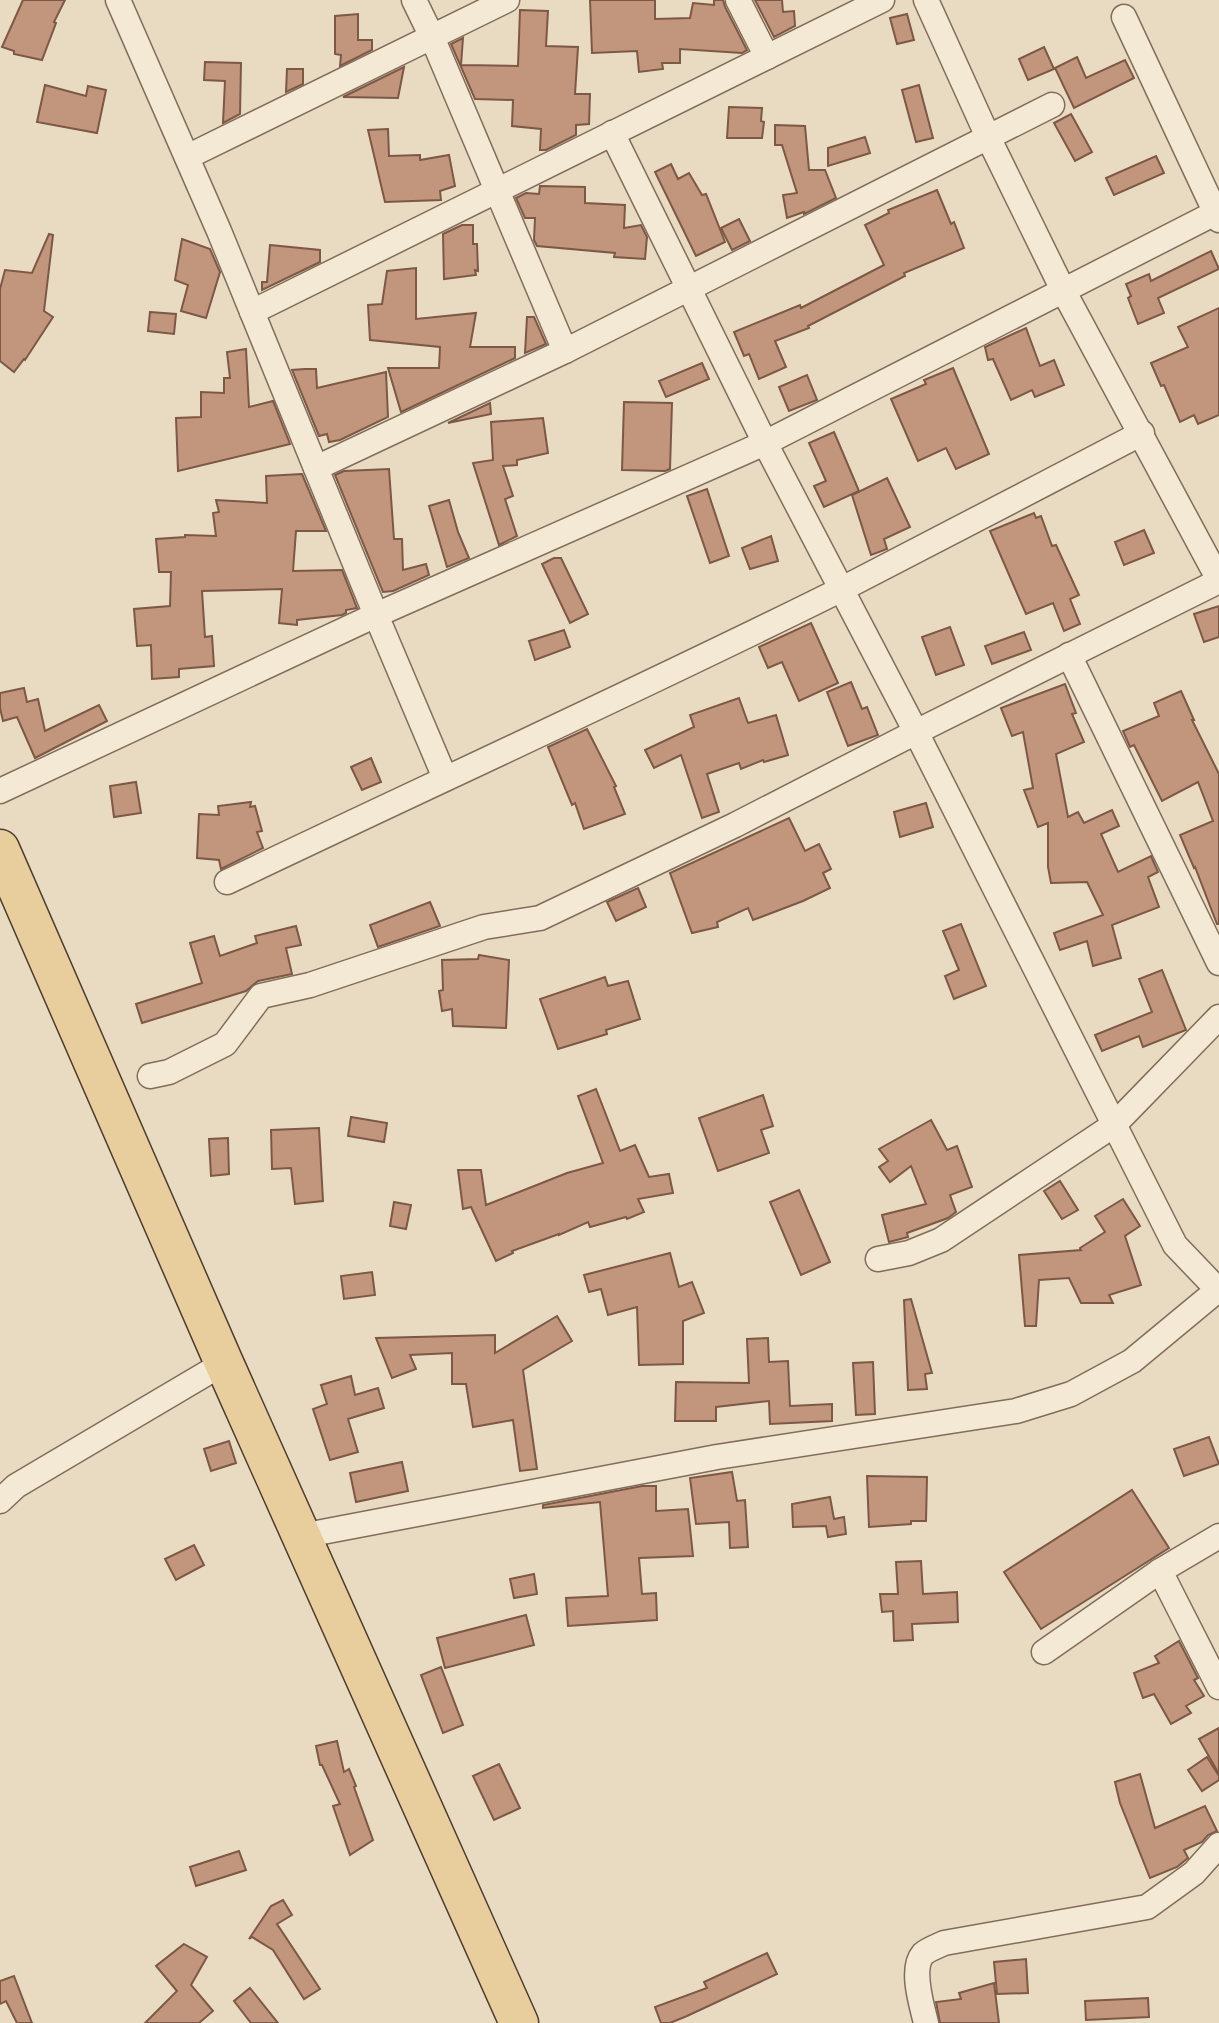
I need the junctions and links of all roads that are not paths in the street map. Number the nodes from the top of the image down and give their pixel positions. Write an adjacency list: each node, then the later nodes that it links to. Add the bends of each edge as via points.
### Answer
1 (414, 0): 8 (street)
2 (507, 0): 8 (street)
3 (738, 0): 9 (street)
4 (882, 0): 9 (street)
5 (926, 0): 12 (street)
6 (120, 1): 13 (street)
7 (1124, 17): 15 (street)
8 (432, 37): 13 (street); 14 (street)
9 (767, 57): 11 (street)
10 (1052, 105): 12 (street)
11 (612, 134): 14 (street); 16 (street)
12 (988, 137): 16 (street); 17 (street)
13 (187, 157): 18 (street)
14 (497, 191): 18 (street); 19 (street)
15 (1218, 214): 17 (street)
16 (690, 288): 19 (street); 21 (street)
17 (1063, 290): 20 (street); 21 (street)
18 (252, 312): 22 (street)
19 (565, 351): 22 (street)
20 (1142, 433): 23 (street); 24 (street)
21 (765, 443): 24 (street); 25 (street)
22 (316, 468): 25 (street)
23 (1219, 580): 26 (street)
24 (842, 589): 27 (street); 28 (street)
25 (376, 615): 28 (street); 29 (street)
26 (1069, 655): 27 (street); 32 (street)
27 (916, 732): 34 (street, via 540,918 484,927 310,985 261,996 225,1044 169,1072); 35 (street)
28 (445, 778): 31 (street)
29 (0, 791)
30 (0, 849): 38 (main road)
31 (227, 882)
32 (1219, 962)
33 (1219, 1017): 35 (street)
34 (150, 1076)
35 (1114, 1125): 36 (street, via 941,1240); 37 (street, via 1175,1245)
36 (878, 1259)
37 (1219, 1290): 40 (street, via 1132,1361 1071,1394 1016,1411 717,1457)
38 (224, 1363): 39 (street, via 16,1486); 40 (main road)
39 (0, 1501)
40 (301, 1536): 46 (main road)
41 (1219, 1536): 42 (street)
42 (1160, 1571): 43 (street); 44 (street)
43 (1044, 1652)
44 (1219, 1688)
45 (1219, 1845): 47 (street, via 1194,1873 1147,1907 944,1943 923,1954 917,1983)
46 (519, 2023)
47 (926, 2023)

